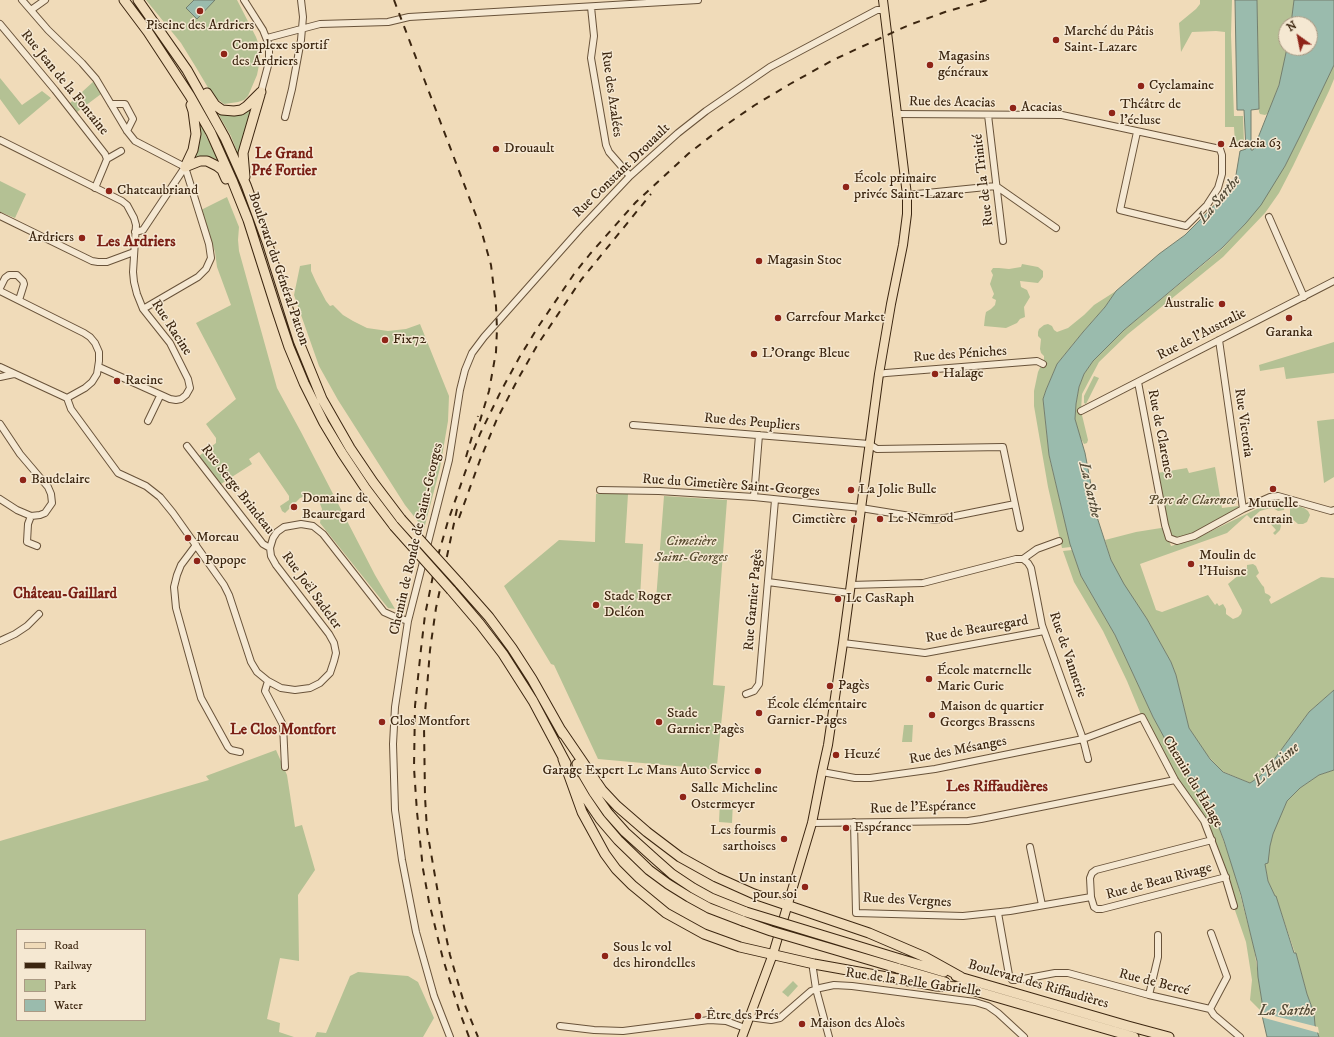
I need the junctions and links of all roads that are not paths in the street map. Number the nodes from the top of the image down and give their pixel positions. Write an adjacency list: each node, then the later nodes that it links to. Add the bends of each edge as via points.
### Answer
1 (22, 0): 10 (street)
2 (45, 0): 10 (street)
3 (124, 0): 16 (highway, Boulevard du Général Patton)
4 (138, 0): 15 (highway, Boulevard du Général Patton)
5 (244, 0): 14 (street)
6 (301, 0): 13 (street)
7 (698, 0): 9 (street)
8 (883, 0): 11 (main road)
9 (590, 7): 13 (street, via 409,17 388,22 320,24); 28 (street, Rue des Azalées, via 594,36 591,58 606,145)
10 (31, 10): 18 (street, via 96,78)
11 (884, 10): 19 (main road); 28 (street, Rue Constant Drouault, via 877,10 770,67 706,111)
12 (0, 24): 26 (street, Rue Jean de la Fontaine, via 74,114)
13 (302, 29): 14 (street); 21 (street)
14 (267, 38): 17 (street, via 269,62)
15 (187, 70): 17 (highway, via 222,110 241,110); 29 (highway, Boulevard du Général Patton, via 225,138)
16 (177, 76): 27 (highway, via 194,111 195,122 193,150); 35 (highway, Boulevard du Général Patton, via 211,133)
17 (261, 92): 29 (highway, via 243,153)
18 (111, 104): 22 (street); 22 (street, via 125,104 133,119)
19 (896, 114): 20 (street, Rue des Acacias); 32 (main road)
20 (988, 116): 23 (street, Rue des Acacias, via 1062,115); 30 (street, Rue de la Trinité)
21 (285, 117)
22 (127, 131): 27 (street, via 135,140)
23 (1137, 132): 23 (street, Rue des Acacias, via 1120,210 1186,226 1218,188 1222,174 1220,149)
24 (0, 140): 31 (street, Rue Racine)
25 (121, 151): 26 (street)
26 (107, 159): 31 (street)
27 (185, 167): 35 (highway, via 207,161 222,170 238,210); 37 (street, via 143,230); 44 (street, via 211,258 206,269 198,277)
28 (630, 176): 46 (street, Rue Constant Drouault, via 484,337)
29 (246, 185): 88 (highway, Boulevard du Général Patton, bridge, via 298,340 322,399 350,448 401,519 489,617 512,648)
30 (996, 186): 32 (street); 36 (street); 38 (street, Rue de la Trinité)
31 (95, 188): 37 (street, Rue Racine, via 127,205 136,224)
32 (907, 195): 51 (main road, via 904,245)
33 (0, 216): 39 (street, via 92,261 106,262)
34 (1269, 217): 42 (street)
35 (248, 220): 91 (highway, Boulevard du Général Patton, bridge, via 289,347 324,423 366,489 394,526 504,654 533,701)
36 (1056, 228)
37 (135, 232): 39 (street, Rue Racine)
38 (1003, 241)
39 (134, 252): 44 (street, Rue Racine, via 134,282)
40 (1334, 281): 42 (street, Rue de l'Australie)
41 (0, 289): 43 (street); 43 (street, via 5,278 17,275 24,284)
42 (1304, 297): 45 (street, Rue de l'Australie)
43 (19, 300): 49 (street, via 90,337 99,352)
44 (144, 309): 54 (street, Rue Racine, via 170,344 190,383 188,392 181,399)
45 (1219, 340): 53 (street, Rue de l'Australie); 69 (street, Rue Victoria)
46 (472, 354): 81 (street, Chemin de Ronde de Saint-Georges, via 460,390 449,460)
47 (1042, 364): 51 (street, Rue des Péniches, via 1037,361)
48 (0, 367): 50 (street)
49 (99, 367): 54 (street, Rue Racine); 55 (street, via 86,388)
50 (14, 374): 52 (street); 55 (street)
51 (879, 374): 61 (main road)
52 (0, 377)
53 (1138, 382): 56 (street, Rue de l'Australie); 69 (street, Rue de Clarence, via 1169,538 1177,541 1190,537)
54 (160, 396): 57 (street)
55 (67, 398): 74 (street, Rue Joël Sadeler, via 71,409 118,473 157,494)
56 (1081, 411)
57 (148, 421)
58 (0, 424): 71 (street, via 51,494 52,503 45,513)
59 (633, 425): 60 (street, Rue des Peupliers)
60 (759, 435): 61 (street, Rue des Peupliers); 64 (street)
61 (870, 444): 67 (street, Rue des Peupliers, via 877,449 1003,447); 68 (main road)
62 (187, 446): 76 (street, Rue Serge Brindeau, via 263,544)
63 (600, 490): 64 (street, Rue du Cimetière Saint-Georges)
64 (754, 497): 66 (street, Rue du Cimetière Saint-Georges)
65 (0, 499): 71 (street)
66 (775, 500): 68 (street, Rue du Cimetière Saint-Georges); 78 (street, Rue Garnier Pagès)
67 (1015, 504): 68 (street, Rue du Cimetière Saint-Georges, via 935,520); 72 (street)
68 (861, 508): 79 (main road)
69 (1243, 509): 70 (street, via 1278,496)
70 (1334, 510)
71 (31, 516): 75 (street, via 27,542)
72 (1020, 528)
73 (1059, 541): 77 (street, via 1036,549)
74 (196, 545): 85 (street, Rue Joël Sadeler, via 229,595 251,662 257,672); 90 (street, via 177,575 174,587 176,608 201,698 228,747)
75 (37, 546)
76 (270, 548): 81 (street, Rue Joël Sadeler, via 276,532 284,527 301,524 313,526 323,534 384,612); 85 (street, Rue Joël Sadeler, via 276,565 329,634 336,653 330,673 310,688 281,688)
77 (1023, 559): 79 (street, via 923,583); 82 (street, Rue de Vannerie, via 1031,568)
78 (768, 582): 79 (street); 86 (street, Rue Garnier Pagès, via 760,684 754,691)
79 (850, 589): 84 (main road)
80 (39, 614): 83 (street, via 27,626)
81 (408, 621): 119 (street, Chemin de Ronde de Saint-Georges, via 395,707 395,810 416,932 434,996)
82 (1044, 631): 84 (street, Rue de Beauregard, via 926,653); 89 (street, Rue de Vannerie)
83 (0, 641)
84 (843, 643): 94 (main road)
85 (268, 681): 93 (street, via 265,691 282,725)
86 (746, 694)
87 (1142, 717): 89 (street, Rue des Mésanges); 95 (street, Chemin du Halage)
88 (560, 730): 102 (highway, via 602,790 647,832 680,857 716,877 754,894); 109 (highway, bridge, via 594,792 625,832 672,874 711,898 746,912)
89 (1083, 739): 92 (street, Rue de Vannerie); 94 (street, Rue des Mésanges, via 935,770 855,778)
90 (240, 752)
91 (563, 759): 108 (highway, via 582,812 596,839 616,869 632,885 666,913 704,934 740,947); 109 (highway, bridge, via 585,797 618,840 650,870 689,897 709,908 772,931)
92 (1088, 759)
93 (285, 767)
94 (822, 772): 97 (main road)
95 (1175, 780): 96 (street, Rue de l'Espérance, via 968,821); 98 (street, Chemin du Halage, via 1204,821)
96 (854, 822): 97 (street, Rue de l'Espérance); 105 (street, Rue des Vergnes, via 856,913 963,916)
97 (812, 823): 102 (main road)
98 (1212, 840): 100 (street, Chemin du Halage); 101 (street, via 1096,870 1090,878)
99 (1030, 848): 103 (street)
100 (1226, 877): 101 (street, Rue de Beau Rivage, via 1097,910); 104 (street, Chemin du Halage)
101 (1092, 897): 103 (street, Rue des Vergnes)
102 (788, 905): 108 (main road); 111 (highway, via 869,933 925,957)
103 (1042, 905): 105 (street, Rue des Vergnes)
104 (1234, 906)
105 (998, 913): 114 (street, Rue de Bercé, via 1012,980 1068,973)
106 (1211, 933): 115 (street, via 1227,977)
107 (1158, 935): 114 (street, via 1158,957)
108 (773, 954): 110 (highway); 116 (main road)
109 (898, 963): 111 (highway, Boulevard des Riffaudières); 112 (highway, Boulevard des Riffaudières)
110 (814, 964): 112 (highway, via 937,986); 113 (street)
111 (962, 977): 124 (highway, Boulevard des Riffaudières)
112 (964, 987): 123 (highway, Boulevard des Riffaudières)
113 (816, 989): 116 (street, Rue de la Belle Gabrielle, via 780,1018 771,1020); 121 (street); 122 (street, Rue de la Belle Gabrielle, via 834,985 852,986 975,1002 988,1006 998,1013)
114 (1150, 995): 115 (street, Rue de Bercé)
115 (1210, 1009): 125 (street)
116 (749, 1017): 118 (main road)
117 (560, 1026): 118 (street, via 623,1031 709,1020 726,1021)
118 (745, 1028): 120 (main road)
119 (450, 1037)
120 (742, 1037)
121 (829, 1037)
122 (1024, 1037)
123 (1134, 1037)
124 (1169, 1037)
125 (1240, 1037)

